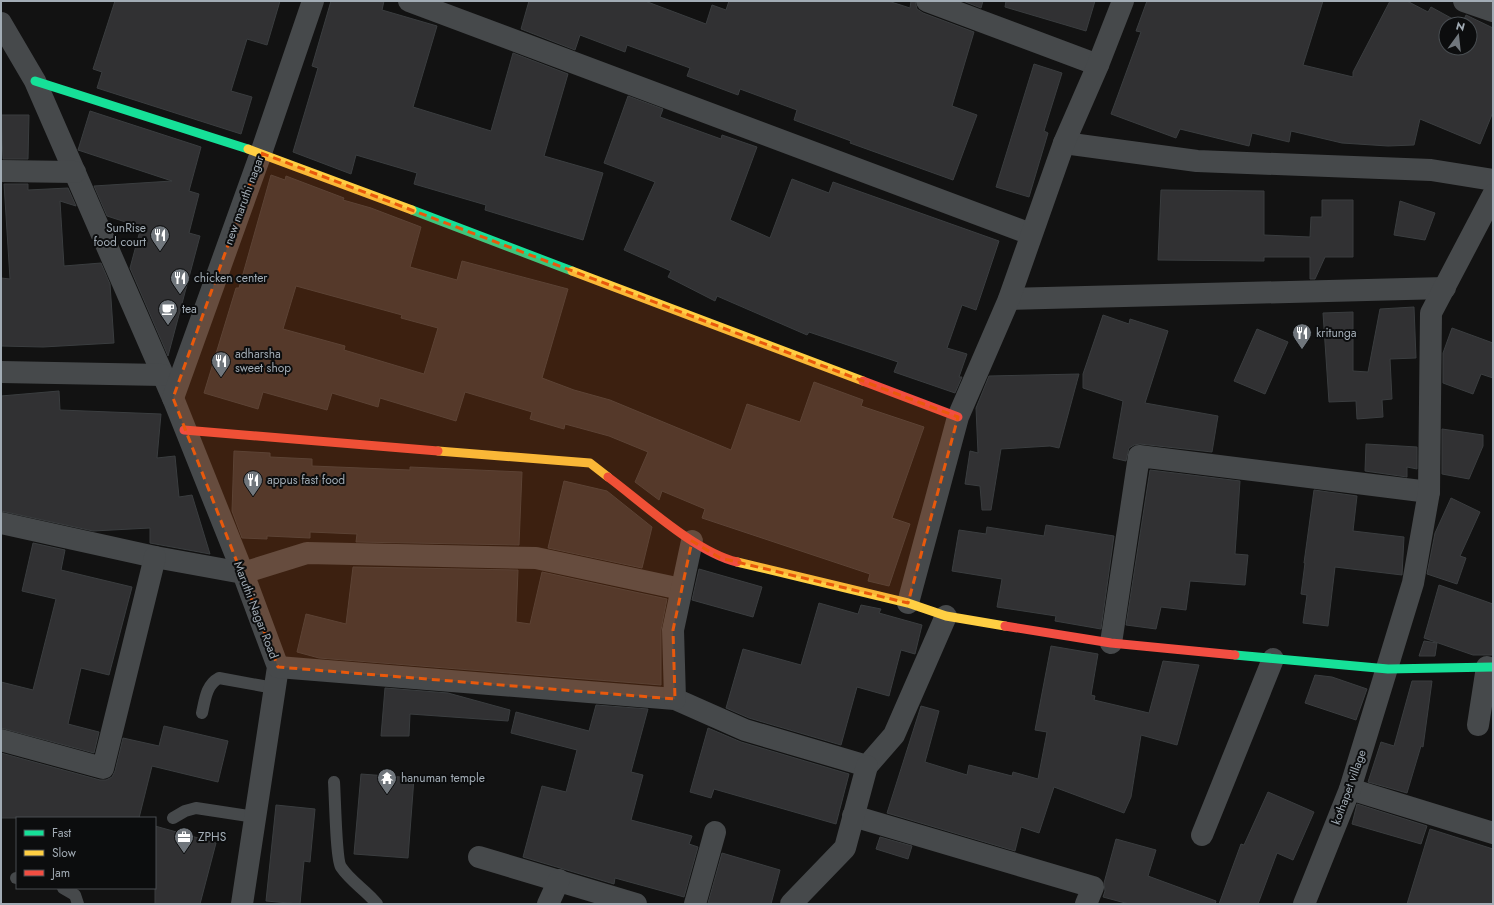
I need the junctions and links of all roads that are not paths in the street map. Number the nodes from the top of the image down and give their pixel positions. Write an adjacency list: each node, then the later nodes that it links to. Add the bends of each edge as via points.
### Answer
1 (313, 1): 11 (street, new maruthi nagar)
2 (409, 1): 16 (street)
3 (927, 1): 8 (street)
4 (1124, 1): 8 (street)
5 (1464, 1): 6 (street)
6 (1493, 11)
7 (1, 23): 9 (street, Maruthi Nagar Road)
8 (1098, 65): 10 (street)
9 (34, 80): 11 (street); 13 (street, Maruthi Nagar Road)
10 (1064, 143): 14 (street, via 1197,161 1431,170); 16 (street)
11 (261, 153): 21 (street, new maruthi nagar); 22 (street)
12 (1, 171): 13 (street)
13 (75, 172): 20 (street, Maruthi Nagar Road)
14 (1493, 180)
15 (1493, 195): 17 (street, kothapet village)
16 (1031, 234): 18 (street)
17 (1445, 288): 18 (street); 24 (street, kothapet village, via 1431,313)
18 (1009, 299): 22 (street)
19 (1, 372): 20 (street)
20 (163, 376): 21 (street, Maruthi Nagar Road)
21 (172, 398): 23 (street, Maruthi Nagar Road)
22 (958, 417): 30 (street)
23 (184, 430): 26 (street, via 590,463); 28 (street, Maruthi Nagar Road)
24 (1429, 492): 32 (street, via 1139,456); 36 (street, kothapet village, via 1413,583)
25 (1, 523): 27 (street)
26 (692, 541): 29 (street); 30 (street, via 720,558)
27 (155, 557): 28 (street); 41 (street, via 103,768)
28 (243, 573): 29 (street, via 307,553 536,558); 34 (street, Maruthi Nagar Road)
29 (681, 588): 38 (street, via 673,630)
30 (908, 603): 31 (street)
31 (946, 616): 32 (street); 42 (street, via 894,735)
32 (1111, 643): 33 (street)
33 (1273, 659): 36 (street); 50 (street)
34 (278, 667): 37 (street, Maruthi Nagar Road); 38 (street)
35 (1490, 667): 36 (street); 40 (street)
36 (1388, 669): 44 (street, kothapet village)
37 (274, 688): 39 (lane, via 219,678 208,688); 46 (street, Maruthi Nagar Road)
38 (675, 699): 42 (street, via 745,730)
39 (202, 713)
40 (1478, 725)
41 (1, 740)
42 (867, 766): 45 (street)
43 (334, 782): 56 (lane, via 339,866)
44 (1350, 789): 49 (street); 62 (street, kothapet village)
45 (853, 816): 60 (street, via 845,848); 61 (street, via 1093,887)
46 (255, 817): 47 (lane, via 196,808); 55 (street, Maruthi Nagar Road)
47 (173, 818)
48 (715, 832): 59 (street)
49 (1493, 833)
50 (1202, 835)
51 (479, 857): 52 (street)
52 (558, 880): 57 (street); 58 (street)
53 (65, 889): 54 (lane, via 75,895)
54 (78, 904)
55 (242, 904)
56 (378, 904)
57 (548, 904)
58 (636, 904)
59 (695, 904)
60 (791, 904)
61 (1086, 904)
62 (1304, 904)

